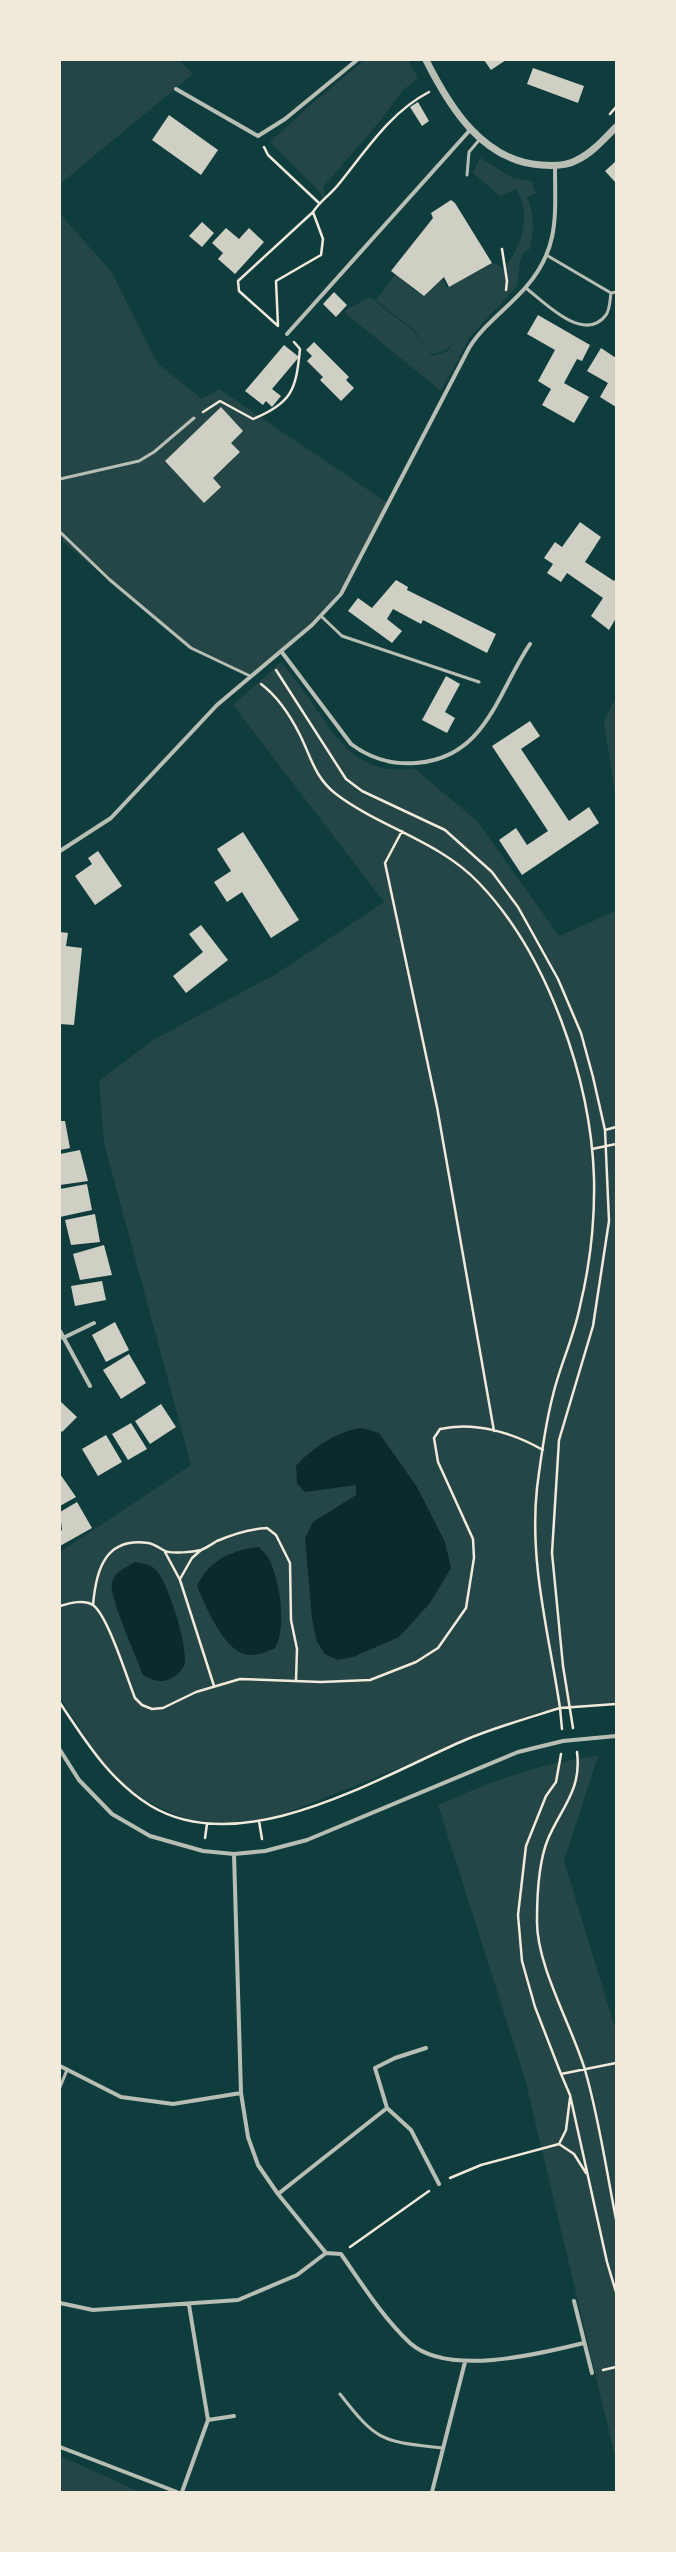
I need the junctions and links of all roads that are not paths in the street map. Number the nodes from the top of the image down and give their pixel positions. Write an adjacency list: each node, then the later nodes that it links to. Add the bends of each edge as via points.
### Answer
1 (357, 60): 3 (street, via 285,120 258,136)
2 (426, 60): 5 (street, via 456,113)
3 (176, 89)
4 (616, 127): 7 (street, via 577,161)
5 (470, 130): 6 (street); 13 (street)
6 (480, 138): 7 (street, via 504,155 526,164); 8 (lane, via 469,152)
7 (555, 166): 9 (street, via 555,212)
8 (467, 175)
9 (548, 256): 10 (street); 12 (lane)
10 (526, 288): 12 (lane, via 562,316 582,326 595,325 607,314); 17 (street, via 504,307 469,348 350,579 341,594)
11 (616, 292): 12 (lane)
12 (611, 293)
13 (287, 334)
14 (194, 418): 15 (lane, via 154,452 139,461)
15 (60, 479)
16 (60, 532): 20 (lane, via 110,580 191,648)
17 (321, 616): 19 (street); 21 (lane, via 342,636)
18 (530, 644): 19 (street, via 485,725 474,739 446,756 426,762 403,764 365,754 351,744)
19 (281, 651): 20 (street)
20 (250, 676): 22 (street, via 218,705 111,818)
21 (479, 682)
22 (60, 851)
23 (94, 1323): 25 (street)
24 (60, 1332): 25 (street)
25 (63, 1338): 26 (street)
26 (90, 1386)
27 (616, 1736): 29 (street, via 575,1740 518,1752 308,1840 265,1851)
28 (60, 1750): 29 (street, via 80,1780 112,1814 150,1836 203,1851)
29 (234, 1854): 34 (street)
30 (426, 2048): 35 (street, via 395,2058 375,2068)
31 (60, 2066): 32 (street)
32 (67, 2070): 33 (lane); 34 (street, via 121,2097 173,2104)
33 (60, 2087)
34 (241, 2093): 37 (street, via 248,2137 256,2158)
35 (386, 2108): 36 (street, via 411,2130); 37 (street)
36 (439, 2184)
37 (278, 2194): 38 (street)
38 (326, 2253): 41 (street, via 296,2275 238,2300); 43 (street, via 341,2254 385,2315 411,2344 433,2354)
39 (574, 2301): 42 (street)
40 (60, 2303): 41 (street, via 93,2310)
41 (189, 2305): 47 (street)
42 (584, 2343): 43 (street, via 529,2356); 44 (street)
43 (465, 2362): 49 (street)
44 (592, 2373)
45 (340, 2394): 49 (lane, via 362,2423 377,2436 394,2442)
46 (234, 2416): 47 (street)
47 (208, 2420): 51 (street)
48 (60, 2447): 50 (street)
49 (442, 2448): 52 (street)
50 (176, 2492)
51 (182, 2492)
52 (432, 2492)

